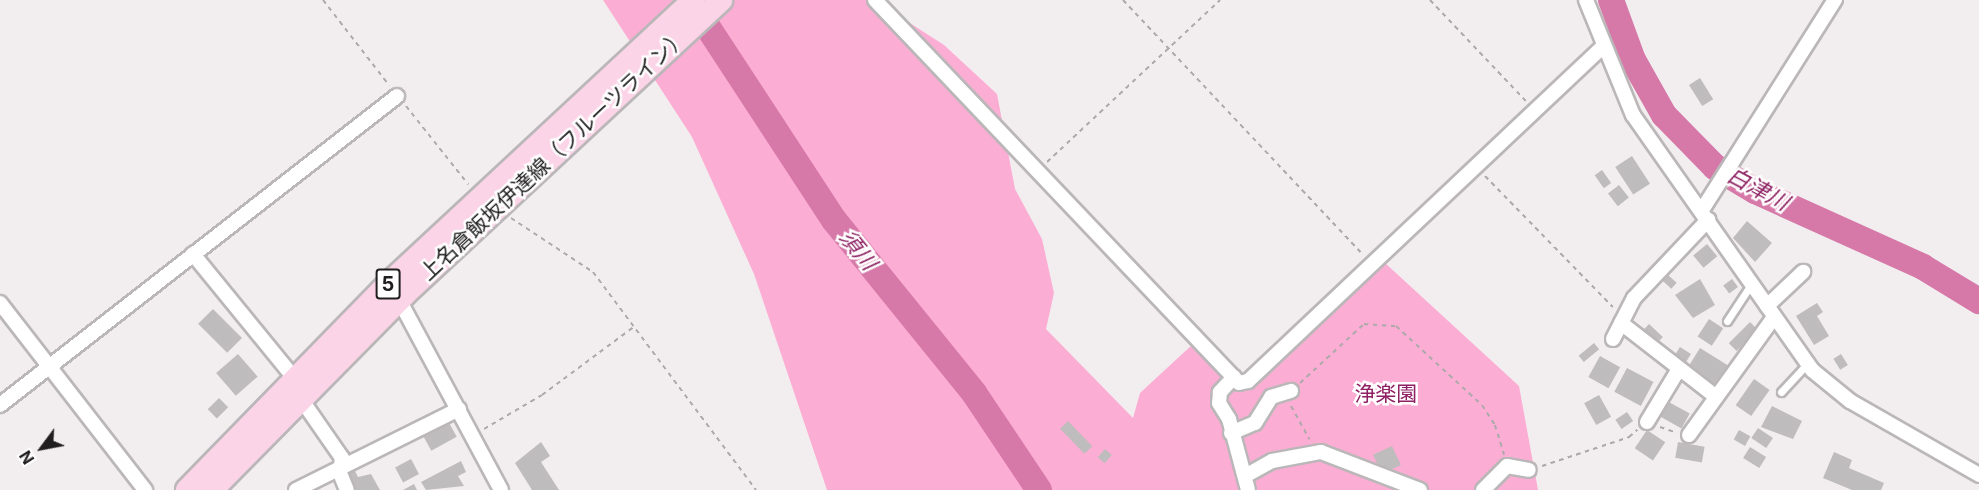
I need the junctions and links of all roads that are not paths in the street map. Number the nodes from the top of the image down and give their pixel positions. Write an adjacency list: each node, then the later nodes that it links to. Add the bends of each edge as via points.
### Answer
1 (694, 0): 7 (main road, 上名倉飯坂伊達線（フルーツライン） / 5)
2 (721, 0): 7 (main road, 上名倉飯坂伊達線（フルーツライン） / 5)
3 (875, 0): 22 (street)
4 (1587, 0): 6 (street)
5 (1835, 0): 9 (street)
6 (1603, 46): 9 (street, via 1633,115); 22 (street, via 1248,381)
7 (603, 95): 13 (main road, 上名倉飯坂伊達線（フルーツライン） / 5); 13 (main road, 上名倉飯坂伊達線（フルーツライン） / 5, via 498,206)
8 (397, 96): 10 (street)
9 (1705, 215): 12 (street); 16 (street)
10 (193, 254): 20 (street); 23 (street)
11 (1803, 272): 15 (street)
12 (1752, 283): 15 (street); 17 (lane)
13 (394, 292): 23 (main road, 上名倉飯坂伊達線（フルーツライン） / 5); 28 (street)
14 (0, 303): 20 (street)
15 (1770, 312): 19 (street); 26 (street)
16 (1621, 319): 18 (street); 21 (street)
17 (1727, 321)
18 (1613, 339)
19 (1808, 364): 25 (lane); 34 (street, via 1850,401)
20 (49, 366): 27 (street); 36 (street)
21 (1677, 372): 26 (street); 29 (street)
22 (1234, 377): 30 (street, via 1220,392 1219,403)
23 (298, 389): 32 (street, via 342,458); 37 (main road, 上名倉飯坂伊達線（フルーツライン） / 5); 38 (main road, 上名倉飯坂伊達線（フルーツライン） / 5)
24 (1291, 391): 30 (street, via 1271,397 1256,423)
25 (1781, 392)
26 (1715, 396): 31 (street)
27 (0, 405)
28 (459, 409): 32 (street); 41 (street)
29 (1647, 422)
30 (1231, 433): 35 (street)
31 (1689, 435)
32 (340, 468): 39 (street); 40 (street)
33 (1529, 470): 44 (street, via 1507,466)
34 (1979, 475)
35 (1245, 476): 42 (street); 43 (street, via 1272,461 1321,452)
36 (145, 490)
37 (187, 490)
38 (212, 490)
39 (296, 490)
40 (347, 490)
41 (501, 490)
42 (1248, 490)
43 (1420, 490)
44 (1483, 490)

